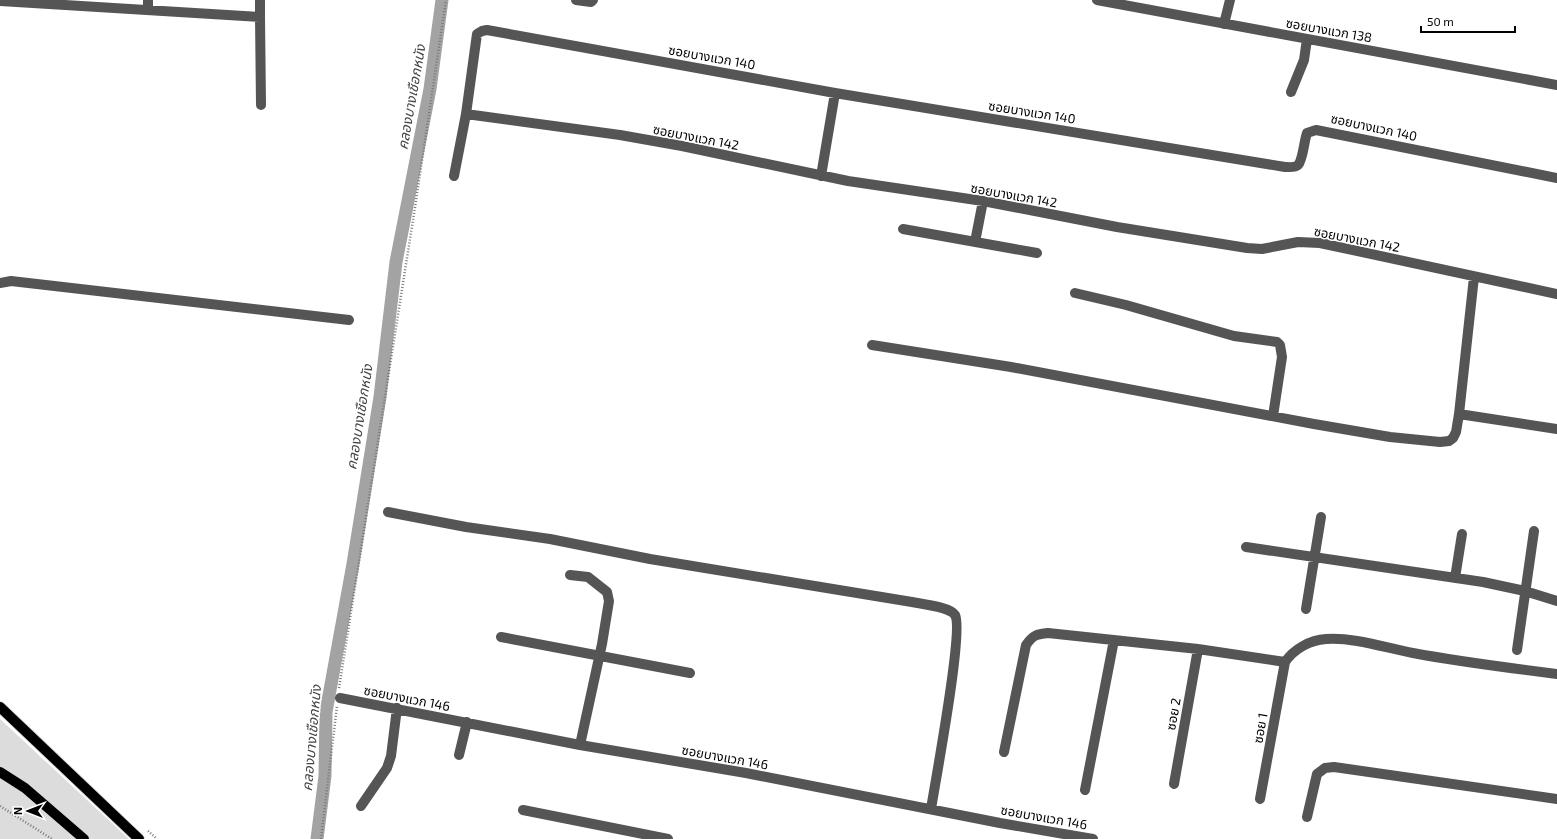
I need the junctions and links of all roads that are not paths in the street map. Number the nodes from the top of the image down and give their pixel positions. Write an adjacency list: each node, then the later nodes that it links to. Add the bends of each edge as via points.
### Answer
1 (260, 0): 9 (street)
2 (576, 0): 3 (street)
3 (592, 0)
4 (1097, 0): 10 (street, ซอยบางแวก 138)
5 (1230, 0): 10 (street)
6 (0, 1): 7 (street)
7 (22, 1): 8 (street)
8 (148, 5): 9 (street)
9 (260, 17): 15 (street)
10 (1224, 24): 11 (street, ซอยบางแวก 138)
11 (1307, 39): 12 (street, ซอยบางแวก 138); 13 (street, via 1304,60)
12 (1557, 85)
13 (1291, 92)
14 (835, 93): 16 (street, ซอยบางแวก 140, via 487,30 477,34); 18 (street); 19 (street, ซอยบางแวก 140, via 1285,167 1298,165 1307,133 1316,130)
15 (261, 105)
16 (466, 114): 17 (street); 18 (street, ซอยบางแวก 142, via 620,135)
17 (454, 176)
18 (821, 176): 20 (street, ซอยบางแวก 142)
19 (1557, 178)
20 (983, 201): 22 (street); 24 (street, ซอยบางแวก 142, via 1117,227 1247,248 1262,249 1298,242 1320,243)
21 (903, 229): 22 (street)
22 (975, 242): 23 (street)
23 (1037, 253)
24 (1474, 277): 27 (street, ซอยบางแวก 142); 30 (street)
25 (0, 283): 28 (street, via 11,281)
26 (1075, 293): 31 (street, via 1234,336 1277,342 1282,349 1282,357)
27 (1557, 294)
28 (349, 320)
29 (872, 345): 31 (street, via 1011,367)
30 (1459, 414): 31 (street, via 1453,438 1440,442 1390,437); 32 (street)
31 (1273, 416)
32 (1557, 429)
33 (388, 512): 65 (street, via 949,610 955,614 958,621 958,634)
34 (1322, 517): 38 (street)
35 (1534, 531): 41 (street)
36 (1462, 534): 40 (street)
37 (1246, 547): 38 (street)
38 (1314, 558): 40 (street); 43 (street)
39 (570, 575): 48 (street, via 588,577 608,595 609,609)
40 (1455, 578): 41 (street)
41 (1525, 591): 42 (street); 47 (street)
42 (1557, 601)
43 (1306, 608)
44 (502, 637): 48 (street)
45 (1114, 640): 46 (street); 57 (street, via 1048,633 1032,636 1026,644); 61 (street)
46 (1198, 649): 49 (street); 60 (street, ซอย 2)
47 (1517, 650)
48 (599, 657): 50 (street); 56 (street)
49 (1285, 662): 51 (street, via 1290,654 1308,644 1326,639 1340,639 1463,662); 62 (street, ซอย 1)
50 (690, 673)
51 (1557, 674)
52 (339, 697): 54 (street, ซอยบางแวก 146)
53 (0, 707): 69 (main road)
54 (397, 708): 55 (street, ซอยบางแวก 146); 64 (street, via 387,768)
55 (467, 722): 56 (street, ซอยบางแวก 146); 58 (street)
56 (580, 745): 65 (street, ซอยบางแวก 146, via 746,773)
57 (1004, 752)
58 (459, 754)
59 (0, 772): 68 (main road, via 25,788)
60 (1174, 784)
61 (1085, 790)
62 (1260, 799)
63 (1557, 799): 67 (street, via 1334,767 1325,768 1317,774)
64 (362, 806)
65 (931, 809): 71 (street, ซอยบางแวก 146)
66 (523, 810): 70 (street)
67 (1306, 817)
68 (84, 839)
69 (139, 839)
70 (668, 839)
71 (1093, 839)

